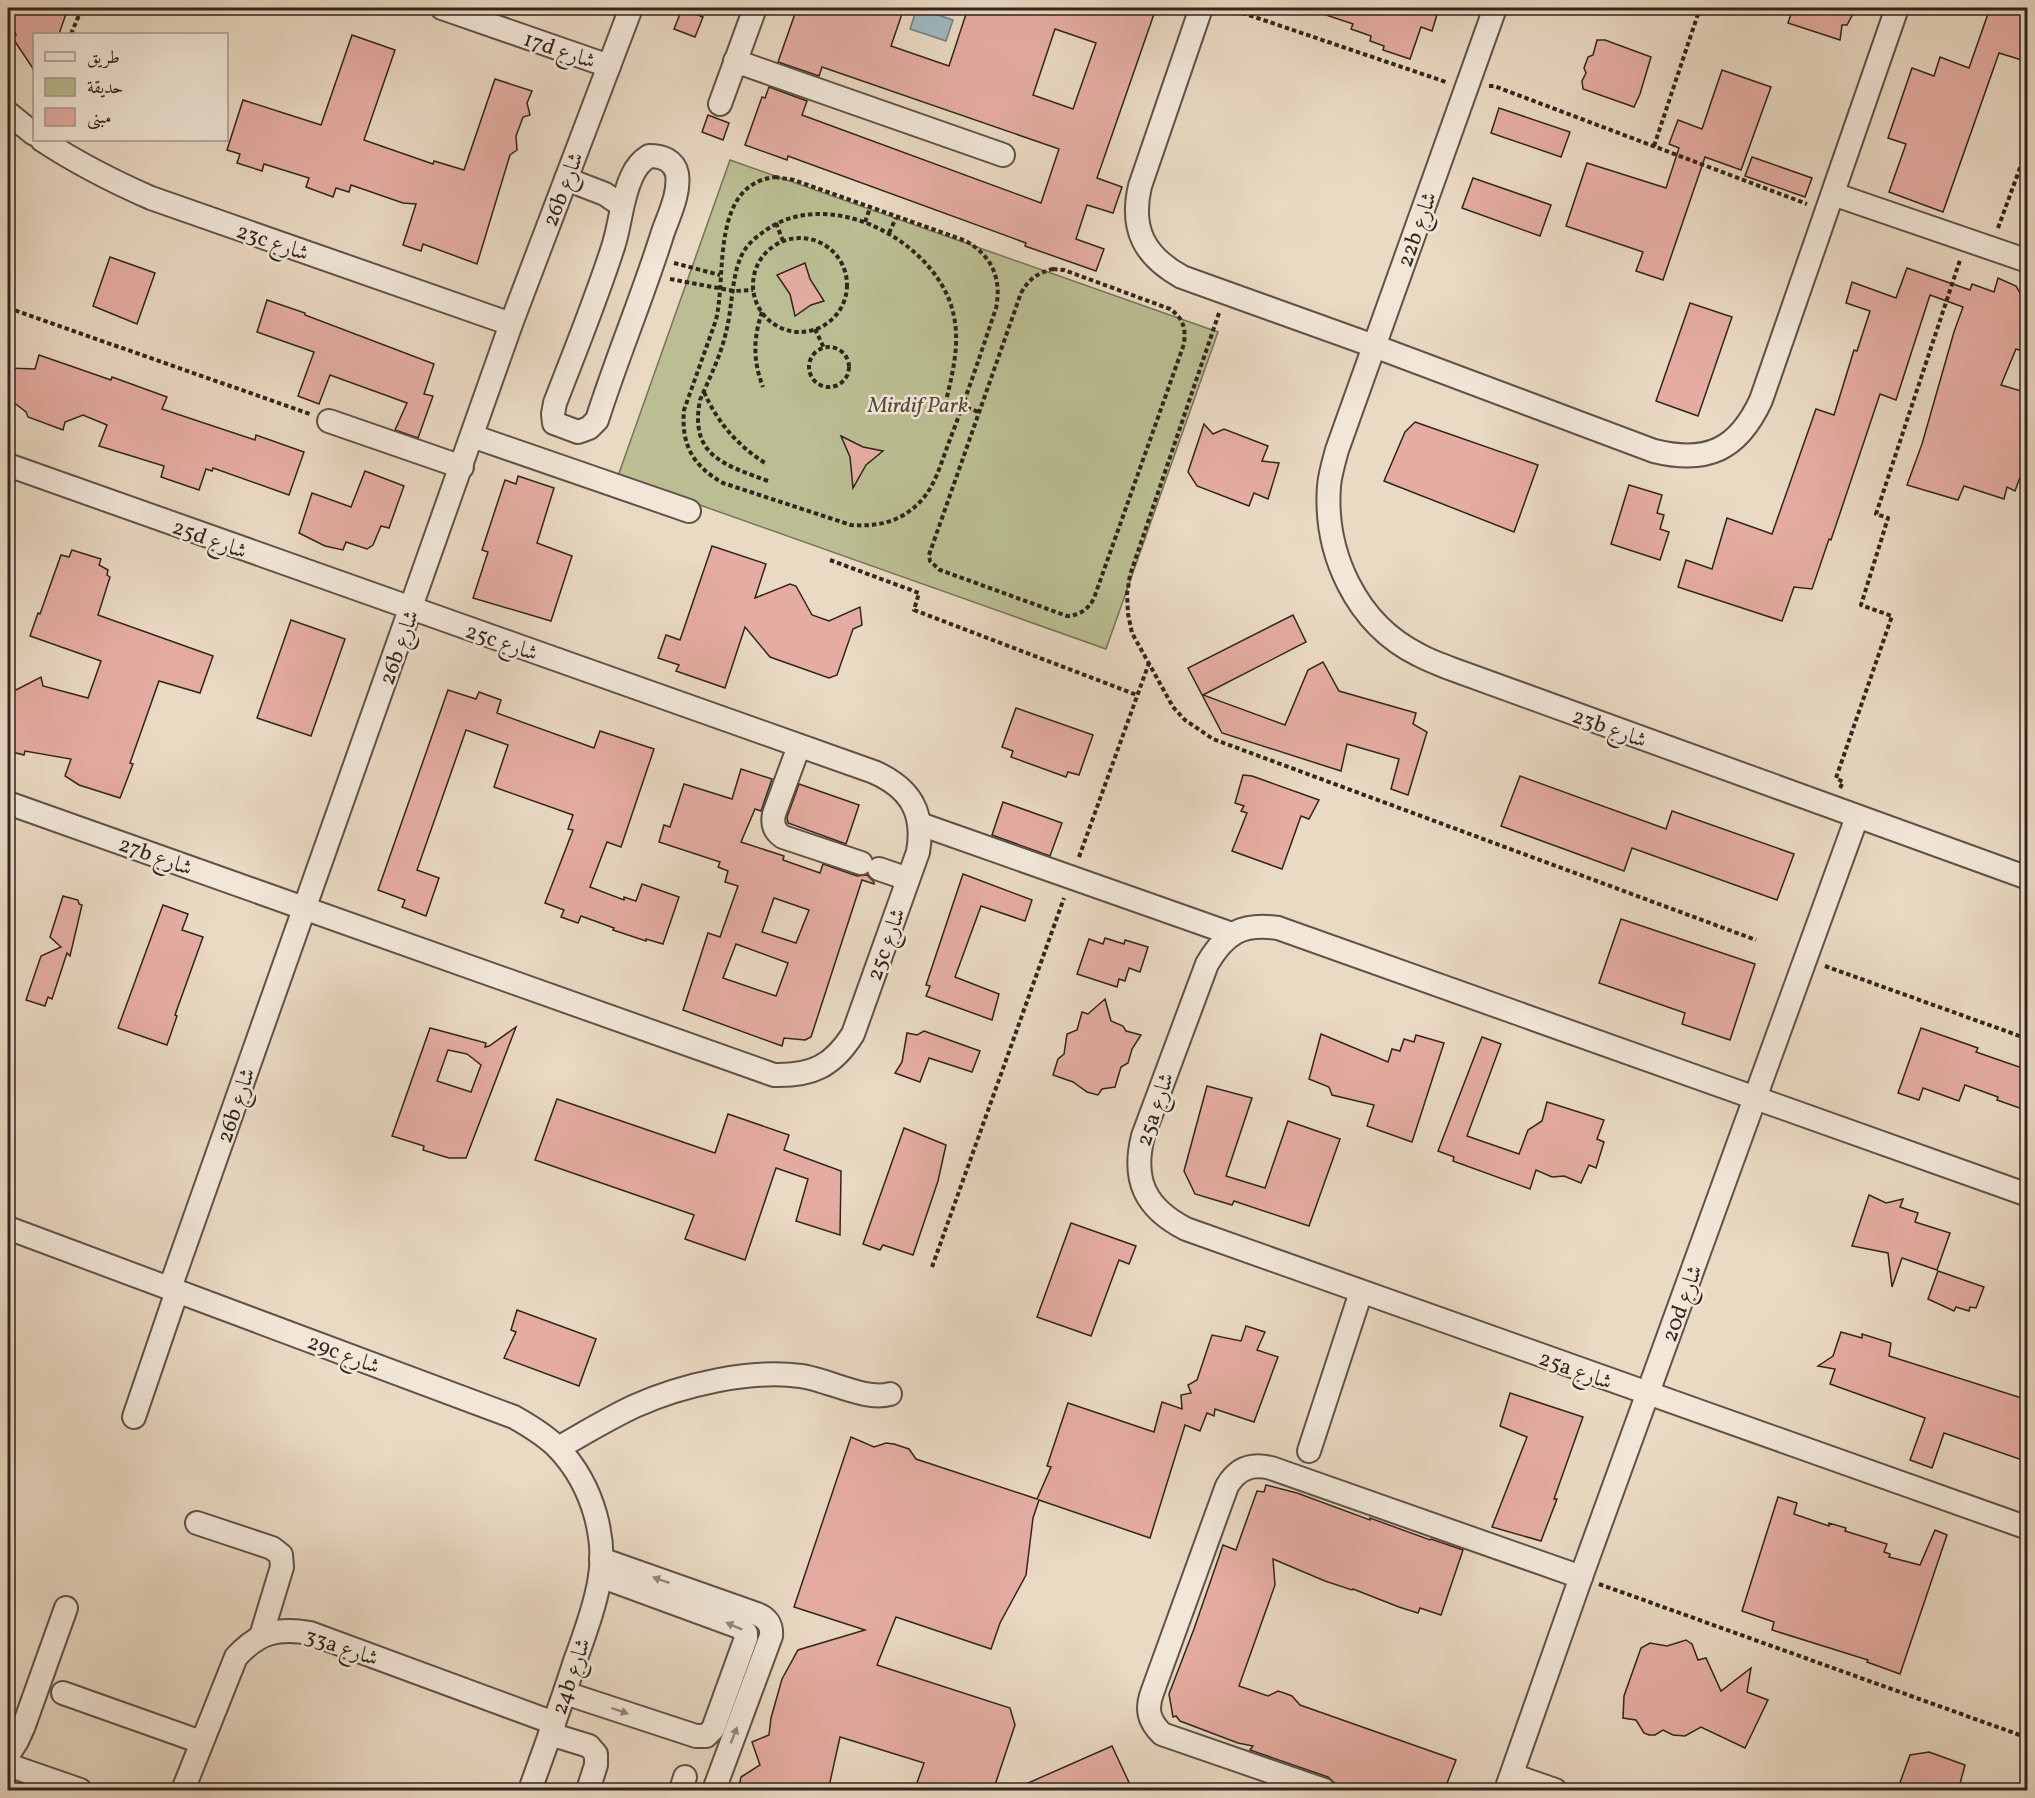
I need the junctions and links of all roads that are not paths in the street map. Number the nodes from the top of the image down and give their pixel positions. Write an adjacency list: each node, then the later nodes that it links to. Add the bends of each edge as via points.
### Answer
1 (442, 8): 8 (street, 17d شارع)
2 (631, 8): 8 (street, 26b شارع)
3 (755, 8): 7 (street)
4 (1201, 8): 19 (street, via 1140,186 1136,204 1142,240 1152,256 1182,277)
5 (1495, 8): 19 (street, 22b شارع)
6 (1897, 8): 15 (street)
7 (735, 61): 9 (street); 13 (street)
8 (609, 66): 14 (street, 26b شارع)
9 (720, 104)
10 (8, 113): 11 (street)
11 (33, 133)
12 (44, 141): 18 (street, 23c شارع, via 113,182 151,198)
13 (1003, 155)
14 (566, 179): 16 (street, via 605,194); 18 (street, 26b شارع)
15 (1830, 203): 17 (street); 19 (street, via 1761,400 1738,437 1719,450 1698,456 1654,451)
16 (621, 205): 16 (street, via 614,246 555,403 554,423 578,432 597,420 652,267 676,194 676,172 671,163 662,156 649,156 640,162)
17 (2028, 261)
18 (512, 324): 21 (street, 26b شارع)
19 (1374, 346): 22 (street, 22b شارع)
20 (329, 421): 24 (street)
21 (472, 436): 24 (street, 26b شارع); 25 (street)
22 (1337, 450): 29 (street, 23b شارع, via 1329,483 1328,517 1334,550 1365,611 1417,655)
23 (8, 465): 26 (street, 25d شارع)
24 (462, 467): 26 (street, 26b شارع)
25 (689, 511)
26 (412, 610): 27 (street, 25c شارع); 33 (street, 26b شارع)
27 (799, 746): 30 (street, 25c شارع, via 891,779 905,791); 32 (street, via 774,814 774,829 783,837)
28 (8, 803): 33 (street, 27b شارع)
29 (1857, 817): 31 (street, 23b شارع); 35 (street, 20d شارع)
30 (920, 824): 32 (street, 25c شارع, via 918,852); 34 (street)
31 (2028, 878)
32 (908, 879): 33 (street, 25c شارع, via 853,1034 829,1063 793,1076 755,1070)
33 (304, 908): 38 (street, 26b شارع)
34 (1232, 934): 35 (street, via 1246,928 1278,928); 39 (street, 25a شارع, via 1217,946 1207,963 1143,1136 1138,1173 1144,1191 1154,1208 1186,1229)
35 (1755, 1098): 36 (street); 41 (street, 20d شارع)
36 (2028, 1195)
37 (8, 1228): 38 (street, 29c شارع)
38 (173, 1289): 42 (street, 26b شارع); 43 (street, 29c شارع, via 514,1417)
39 (1361, 1292): 41 (street, 25a شارع); 44 (street)
40 (890, 1394): 43 (street, via 870,1396 800,1376 715,1381 634,1407)
41 (1647, 1394): 46 (street, 25a شارع); 48 (street, 20d شارع)
42 (134, 1417)
43 (558, 1448): 47 (street, 29c شارع, via 586,1488 600,1535)
44 (1309, 1451)
45 (197, 1523): 50 (street, via 272,1548 281,1556 282,1567)
46 (2028, 1528)
47 (601, 1568): 52 (street, 24b شارع); 52 (street, one-way to 47, via 706,1736 746,1638 739,1627); 62 (street, one-way to 47, via 771,1636 770,1625 757,1614)
48 (1581, 1577): 57 (street, 20d شارع); 63 (street, via 1271,1468 1250,1466 1240,1470 1227,1486 1148,1704 1149,1715 1162,1734)
49 (66, 1608): 55 (street, via 23,1728)
50 (261, 1636): 53 (street, 33a شارع, via 277,1631 310,1633); 54 (street, 33a شارع, via 236,1658)
51 (63, 1693): 54 (street)
52 (565, 1693): 53 (street, 24b شارع)
53 (552, 1729): 60 (street, 24b شارع); 61 (street, 33a شارع, via 593,1750 597,1760)
54 (201, 1742): 59 (street, 33a شارع)
55 (8, 1755)
56 (8, 1765): 58 (street)
57 (1509, 1783): 64 (street)
58 (80, 1791)
59 (183, 1791)
60 (530, 1791)
61 (588, 1791)
62 (714, 1791)
63 (1324, 1791)
64 (1555, 1791)

